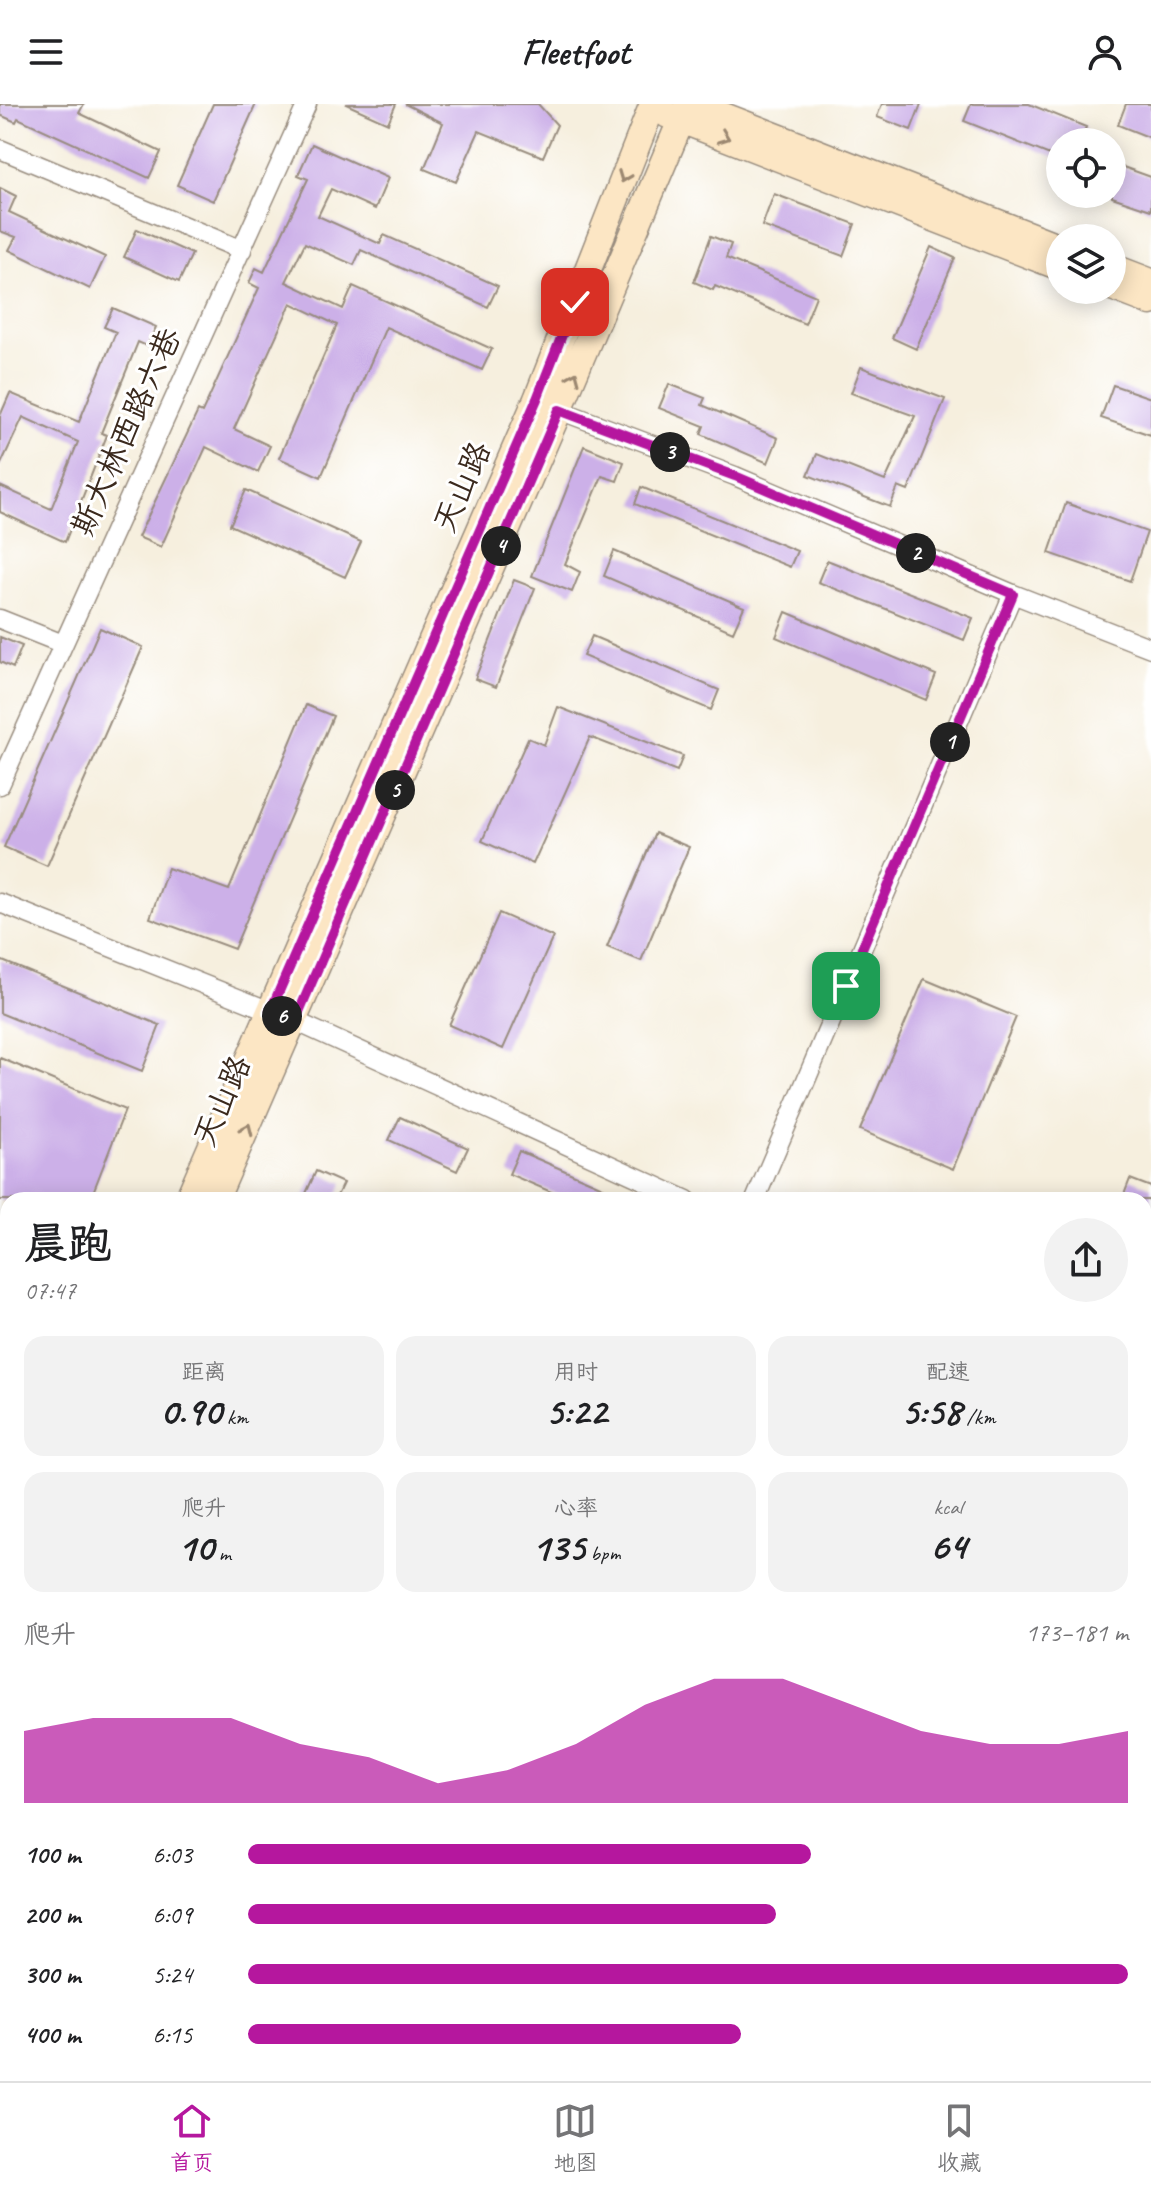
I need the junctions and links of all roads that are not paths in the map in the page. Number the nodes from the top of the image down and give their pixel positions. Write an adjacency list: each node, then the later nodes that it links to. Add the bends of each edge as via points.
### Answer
1 (307, 104): 6 (street, 斯大林西路六巷)
2 (650, 105): 3 (main road); 19 (main road, 天山路, one-way to 19, via 537,399)
3 (688, 109): 5 (main road); 7 (main road, one-way to 7); 12 (main road, 天山路, one-way to 3)
4 (0, 149): 6 (street)
5 (1046, 242)
6 (242, 250): 15 (street, 斯大林西路六巷)
7 (1046, 261)
8 (1126, 272): 9 (main road)
9 (1151, 282)
10 (1126, 292): 11 (main road)
11 (1151, 302)
12 (559, 410): 13 (street, via 735,476); 19 (main road, 天山路)
13 (1013, 594): 16 (street); 23 (street)
14 (0, 619): 15 (street)
15 (63, 644): 17 (street, 斯大林西路六巷)
16 (1151, 648)
17 (0, 785)
18 (0, 903): 19 (street)
19 (282, 1017): 20 (main road, 天山路); 21 (main road, 天山路, one-way to 19); 22 (street)
20 (192, 1192)
21 (218, 1192)
22 (669, 1192)
23 (758, 1192)

